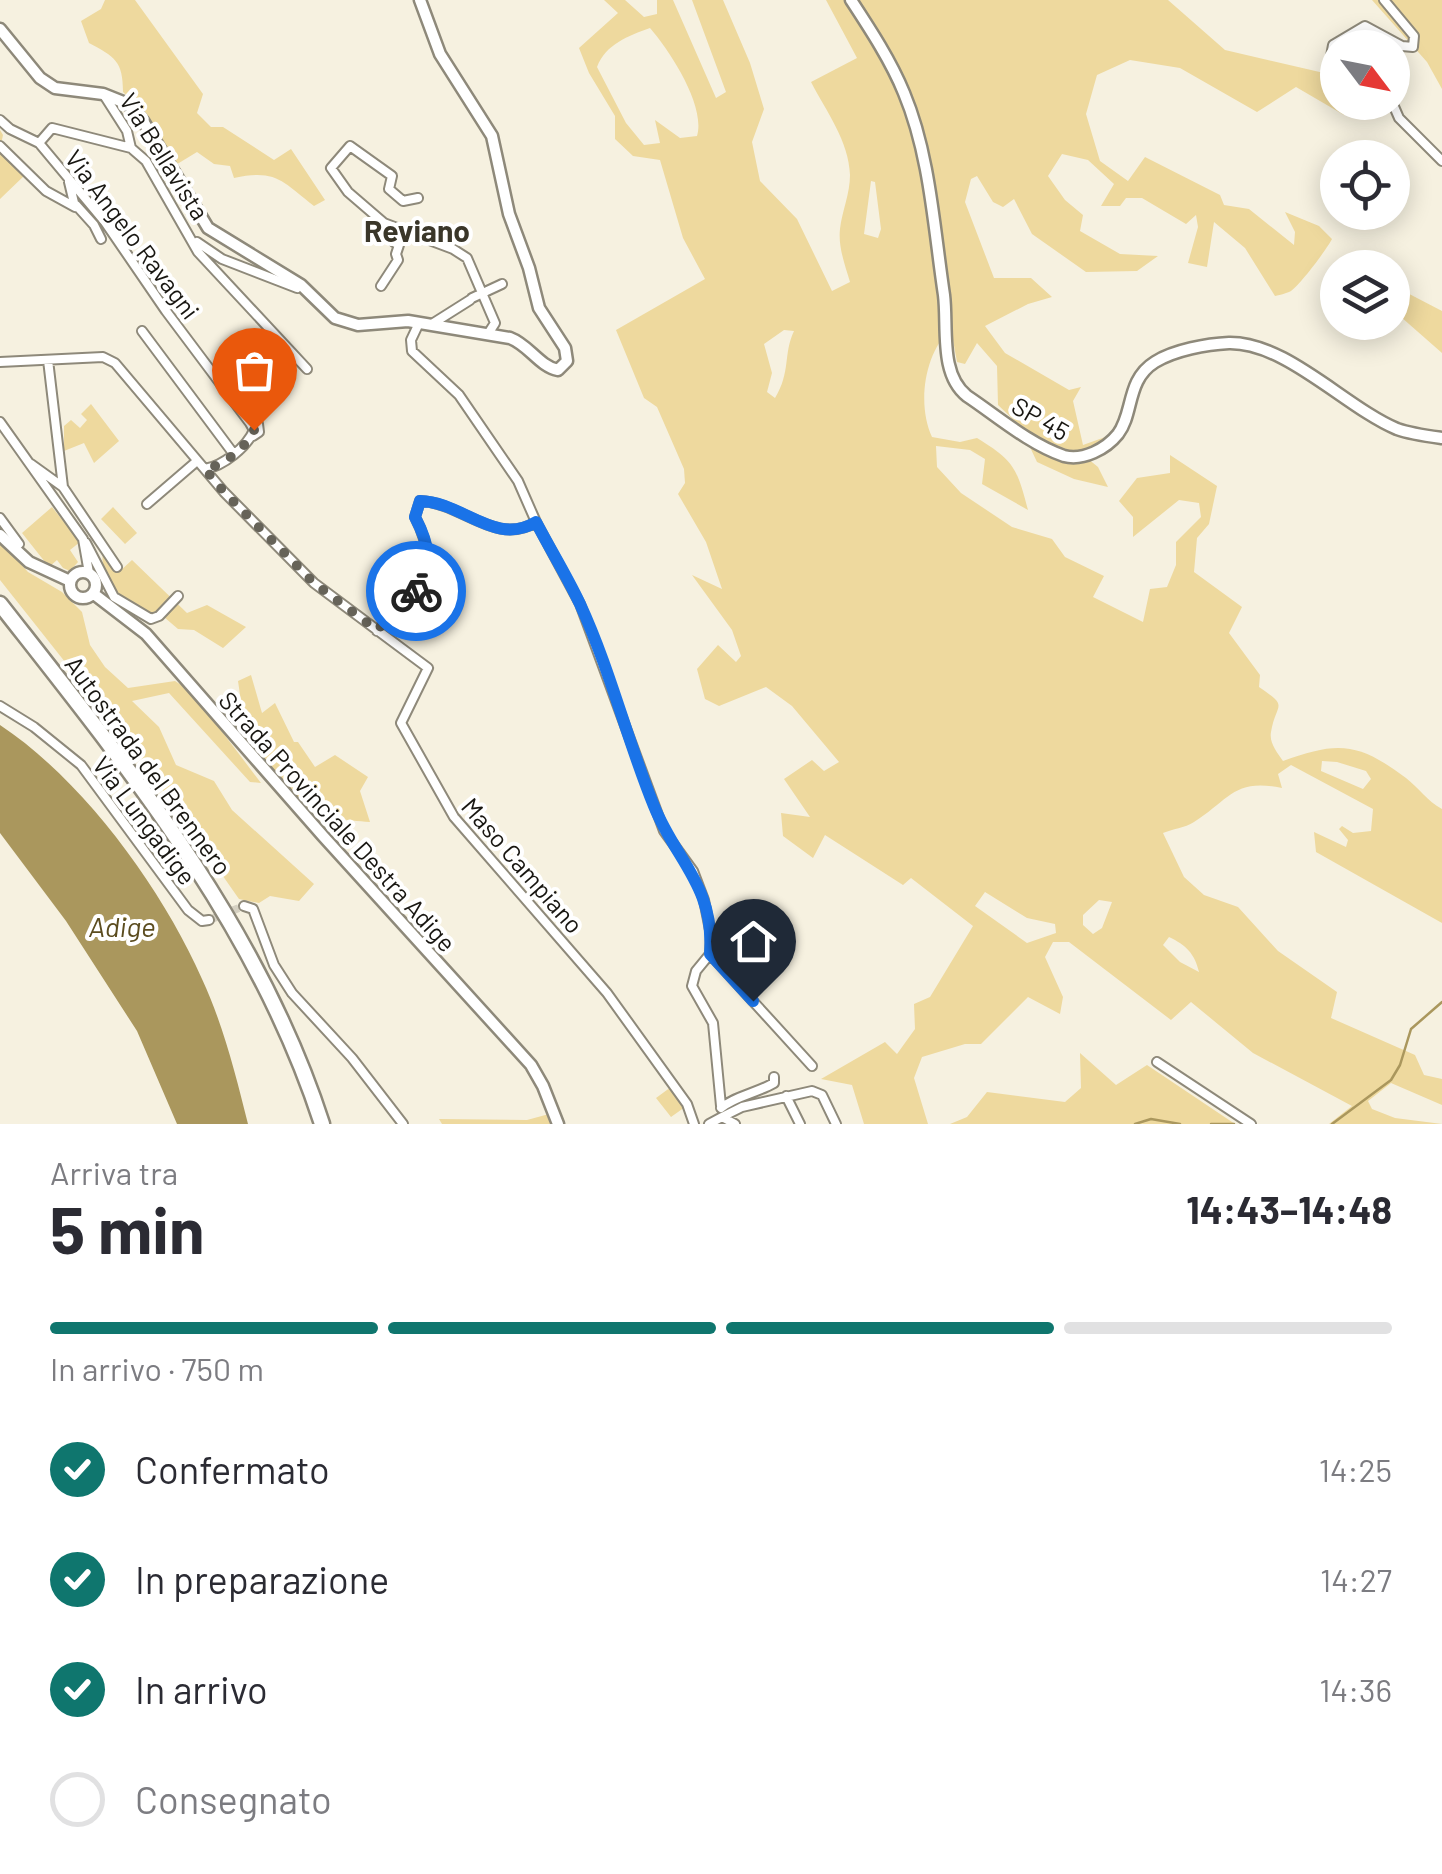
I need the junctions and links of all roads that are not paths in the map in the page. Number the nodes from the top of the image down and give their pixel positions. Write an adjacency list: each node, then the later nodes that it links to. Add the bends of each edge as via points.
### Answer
1 (420, 0): 26 (street, via 440,54 492,136 539,308 567,362 550,369 525,344)
2 (851, 0): 33 (street, SP 45, via 904,91 916,127 950,372 967,396 1034,442 1083,457 1119,433 1131,393 1155,362 1206,345 1237,343 1287,362 1394,428)
3 (1384, 0): 5 (street)
4 (0, 29): 6 (street, via 40,78 66,91)
5 (1409, 30)
6 (104, 94): 11 (street, Via Bellavista); 21 (street, via 138,112 208,228)
7 (0, 120): 9 (street, Via Angelo Ravagni)
8 (1402, 120): 12 (street)
9 (38, 143): 11 (street, via 52,128); 13 (street, Via Angelo Ravagni)
10 (0, 146): 15 (street, via 52,196)
11 (131, 148): 18 (street, Via Bellavista)
12 (1442, 161)
13 (68, 178): 15 (street); 32 (street, Via Angelo Ravagni, via 250,423)
14 (418, 198): 16 (street, via 404,201 390,190 392,176 350,146 331,168 372,214)
15 (76, 205): 17 (street)
16 (399, 230): 20 (street, via 398,260); 22 (street, via 461,252)
17 (101, 240)
18 (193, 240): 21 (street, Via Bellavista, via 222,259); 29 (street, Via Bellavista)
19 (502, 284): 22 (street)
20 (381, 286)
21 (306, 290): 23 (street, via 347,323)
22 (482, 291): 24 (street); 26 (street, via 495,323)
23 (420, 322): 24 (street); 41 (street, via 412,351 459,394 518,480)
24 (432, 324): 26 (street)
25 (142, 331): 34 (street)
26 (488, 334)
27 (48, 360): 28 (street, Maso Campiano); 35 (street, Maso Campiano, via 103,357 114,363); 38 (street)
28 (0, 362)
29 (307, 369)
30 (219, 372): 32 (street, via 258,424)
31 (0, 422): 36 (street)
32 (253, 436): 34 (street)
33 (1442, 438)
34 (234, 454): 37 (street)
35 (197, 461): 37 (street, Maso Campiano); 39 (street)
36 (26, 462): 38 (street); 43 (street)
37 (205, 469): 52 (street, Maso Campiano, via 314,583)
38 (63, 487): 45 (street)
39 (147, 504)
40 (0, 518): 44 (street)
41 (536, 522): 52 (street, via 524,530 498,530 452,506 420,501 415,517 429,567 414,594); 56 (street, via 580,604 664,831 693,871)
42 (0, 535): 47 (street, via 29,562)
43 (83, 539): 46 (street); 49 (street, via 114,597 151,619)
44 (19, 544)
45 (117, 566)
46 (89, 573): 47 (street); 48 (street)
47 (70, 581): 48 (street, via 79,598)
48 (94, 594): 66 (street, Strada Provinciale Destra Adige, via 146,634 530,1065)
49 (178, 596)
50 (0, 604): 64 (highway, Autostrada del Brennero, via 132,772 218,898 278,1012)
51 (0, 618): 63 (highway, Autostrada del Brennero, via 121,771 216,912 273,1021)
52 (377, 630): 67 (street, Maso Campiano, via 428,668 401,724 438,795 626,1018)
53 (0, 706): 55 (street, Via Lungadige, via 81,765 188,910)
54 (244, 906): 65 (street, via 253,909 292,993)
55 (208, 920)
56 (710, 954): 58 (street); 61 (street, via 692,986 713,1023)
57 (1157, 1062): 72 (street)
58 (812, 1066)
59 (774, 1077): 61 (street, via 768,1087)
60 (786, 1096): 62 (street); 70 (street); 71 (street, via 822,1095)
61 (721, 1106): 62 (street)
62 (722, 1118): 68 (street); 69 (street)
63 (314, 1124)
64 (322, 1124)
65 (403, 1124)
66 (558, 1124)
67 (694, 1124)
68 (709, 1124)
69 (736, 1124)
70 (800, 1124)
71 (836, 1124)
72 (1251, 1124)

